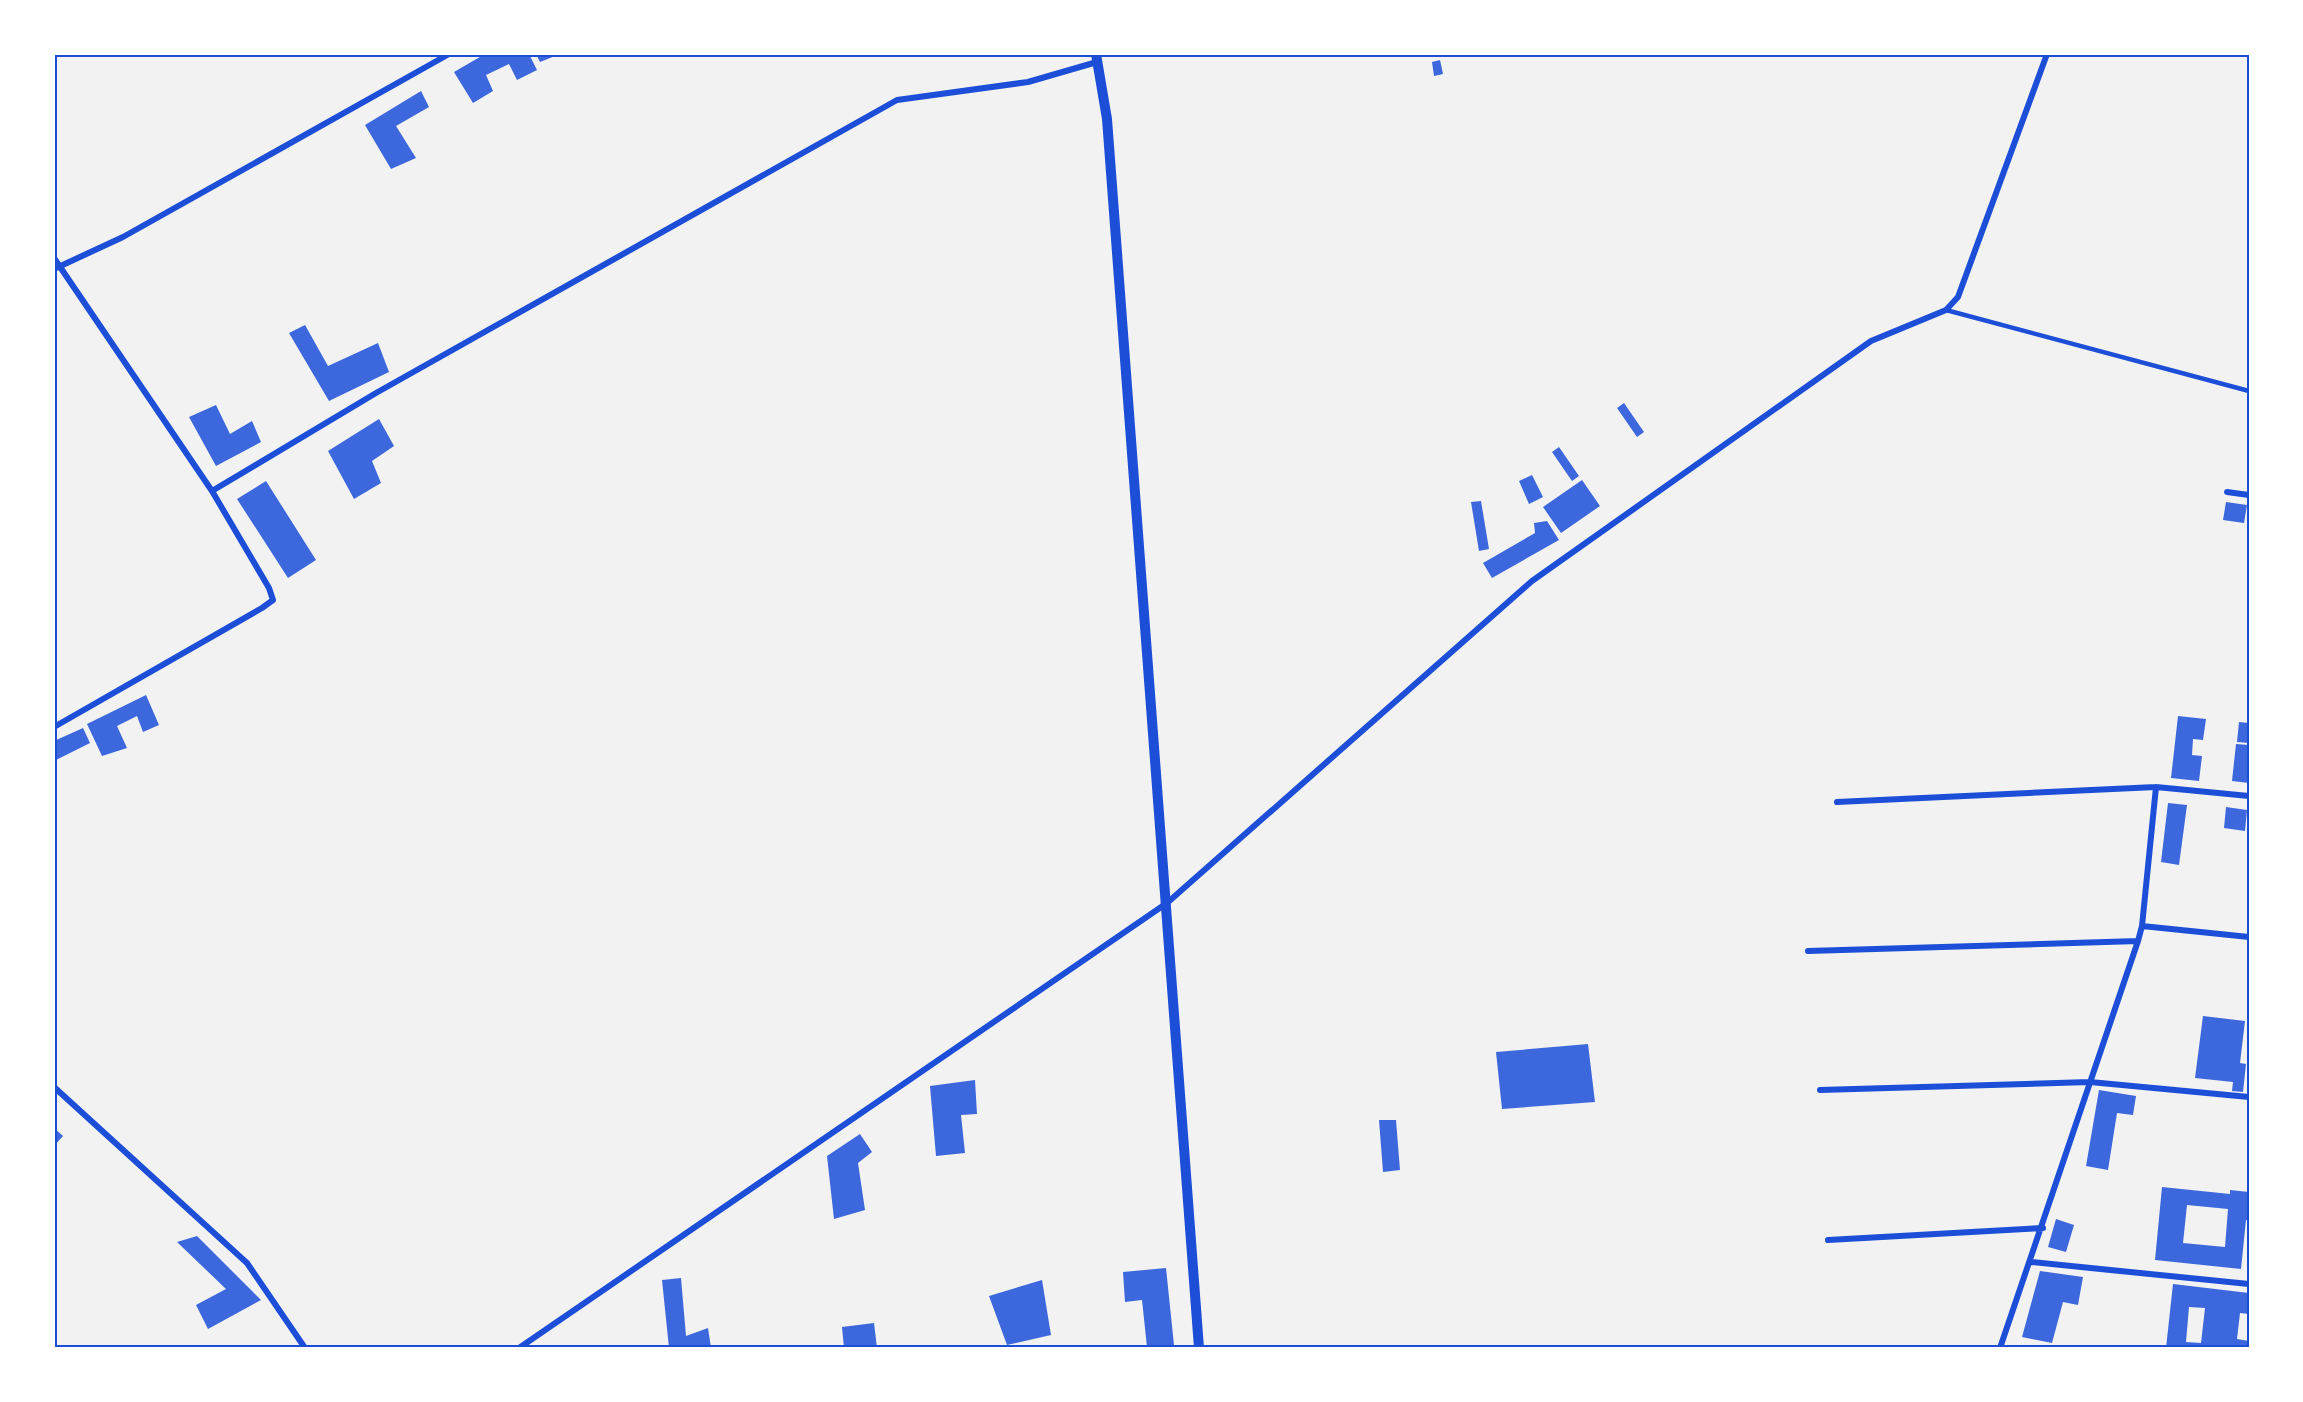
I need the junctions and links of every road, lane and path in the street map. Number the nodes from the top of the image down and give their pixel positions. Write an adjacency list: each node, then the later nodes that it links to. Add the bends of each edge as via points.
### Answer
1 (449, 54): 5 (street, via 123,237)
2 (2047, 54): 6 (street, via 1958,297)
3 (1096, 58): 8 (street, via 1028,82 897,99 376,393); 15 (street, via 1107,119)
4 (54, 258): 5 (street)
5 (57, 267): 8 (street)
6 (1946, 310): 7 (lane); 15 (street, via 1871,342 1532,581)
7 (2249, 391)
8 (212, 491): 11 (street, via 273,600)
9 (2227, 492): 10 (street)
10 (2249, 495)
11 (54, 726)
12 (2156, 788): 13 (street); 14 (street); 16 (street)
13 (2249, 796)
14 (1837, 801)
15 (1167, 903): 29 (street); 30 (street)
16 (2142, 926): 17 (street); 18 (street)
17 (2249, 937)
18 (2138, 940): 19 (street); 20 (street)
19 (1808, 951)
20 (2090, 1082): 22 (street); 23 (street); 24 (street)
21 (54, 1087): 28 (street, via 247,1263)
22 (1820, 1090)
23 (2249, 1097)
24 (2043, 1228): 25 (street); 26 (street)
25 (1828, 1240)
26 (2031, 1262): 27 (street); 31 (street)
27 (2249, 1284)
28 (305, 1348)
29 (519, 1348)
30 (1199, 1348)
31 (2000, 1348)

